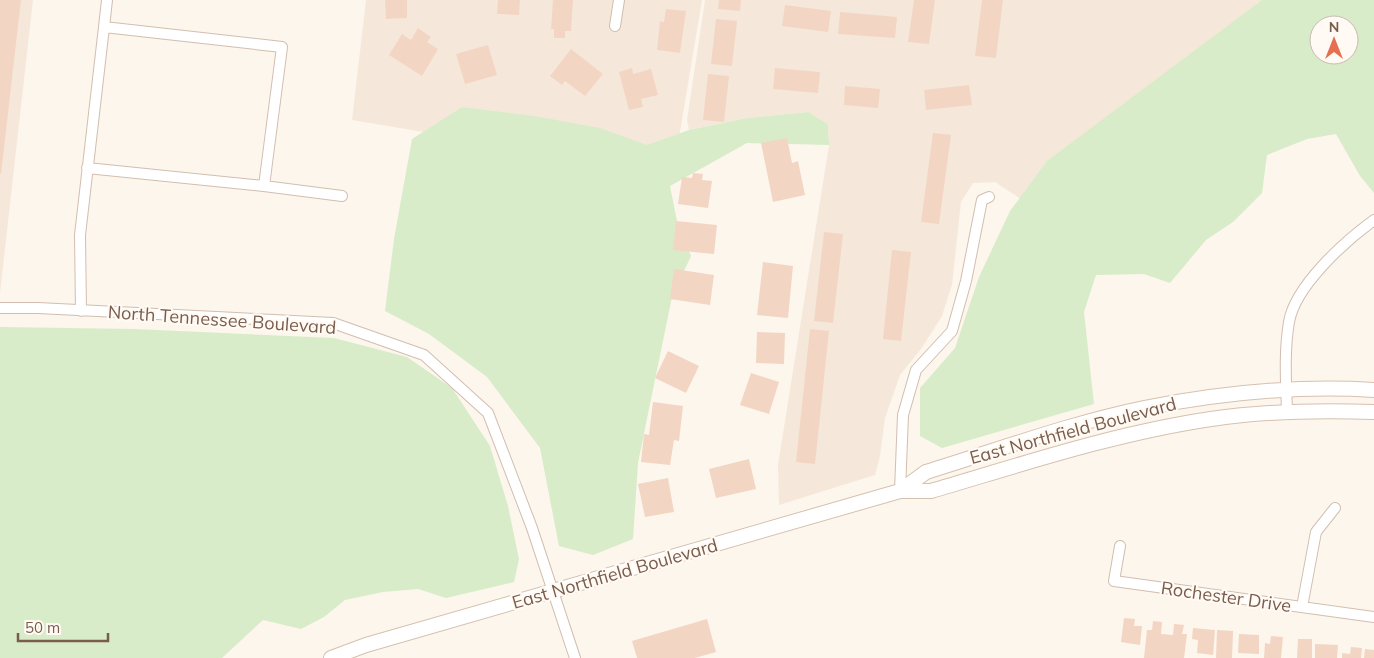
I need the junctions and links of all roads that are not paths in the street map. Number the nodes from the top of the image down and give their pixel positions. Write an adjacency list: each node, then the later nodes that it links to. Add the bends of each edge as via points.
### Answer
1 (107, 0): 4 (street)
2 (619, 0): 3 (street)
3 (616, 26)
4 (104, 27): 5 (street); 6 (street, via 282,47)
5 (87, 168): 6 (street); 11 (street, via 80,235)
6 (264, 186): 7 (street)
7 (342, 196)
8 (990, 197): 16 (street, via 982,200 952,331 916,370 903,415)
9 (1374, 220): 12 (street, via 1354,235 1306,283 1289,320)
10 (0, 308): 11 (street, North Tennessee Boulevard)
11 (81, 311): 19 (street, North Tennessee Boulevard, via 333,323 424,355 488,413)
12 (1286, 389): 13 (main road, East Northfield Boulevard); 14 (street); 16 (main road, East Northfield Boulevard, via 1212,396 1142,408 926,472)
13 (1374, 390)
14 (1287, 411): 15 (main road, East Northfield Boulevard); 16 (main road, East Northfield Boulevard, via 1211,419 1129,435 932,491)
15 (1374, 412)
16 (900, 491): 19 (main road, East Northfield Boulevard)
17 (1335, 508): 20 (street, via 1316,532)
18 (1120, 546): 20 (street, Rochester Drive, via 1114,581)
19 (553, 592): 22 (main road, East Northfield Boulevard); 23 (street, North Tennessee Boulevard)
20 (1302, 607): 21 (street, Rochester Drive)
21 (1374, 617)
22 (331, 658)
23 (575, 658)

